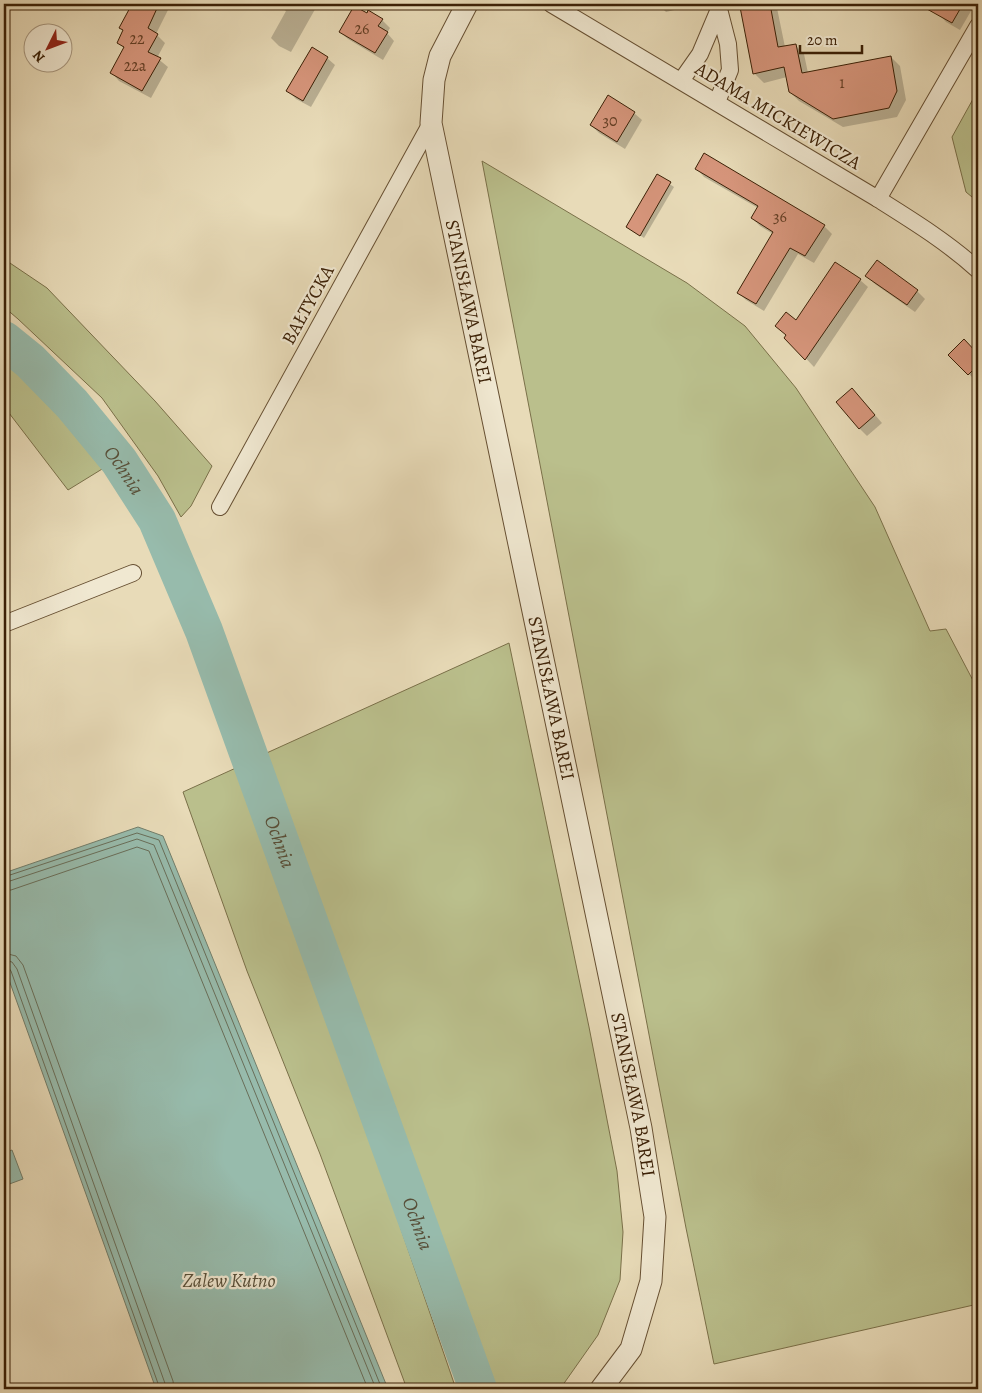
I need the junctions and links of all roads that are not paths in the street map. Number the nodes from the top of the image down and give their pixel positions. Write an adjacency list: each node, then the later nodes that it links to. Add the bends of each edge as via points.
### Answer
1 (467, 4): 7 (street, STANISŁAWA BAREI, via 440,56 434,80)
2 (551, 4): 5 (street, ADAMA MICKIEWICZA)
3 (718, 6): 5 (street, via 700,54); 6 (street, via 728,44 730,70)
4 (978, 26): 8 (street)
5 (681, 81): 6 (street, ADAMA MICKIEWICZA)
6 (717, 102): 8 (street, ADAMA MICKIEWICZA)
7 (431, 123): 10 (street, BAŁTYCKA); 13 (street, STANISŁAWA BAREI, via 641,1128 655,1217 651,1281 632,1349)
8 (878, 199): 9 (street, ADAMA MICKIEWICZA, via 954,248)
9 (978, 270)
10 (220, 507)
11 (134, 573): 12 (street)
12 (4, 624)
13 (601, 1389)

